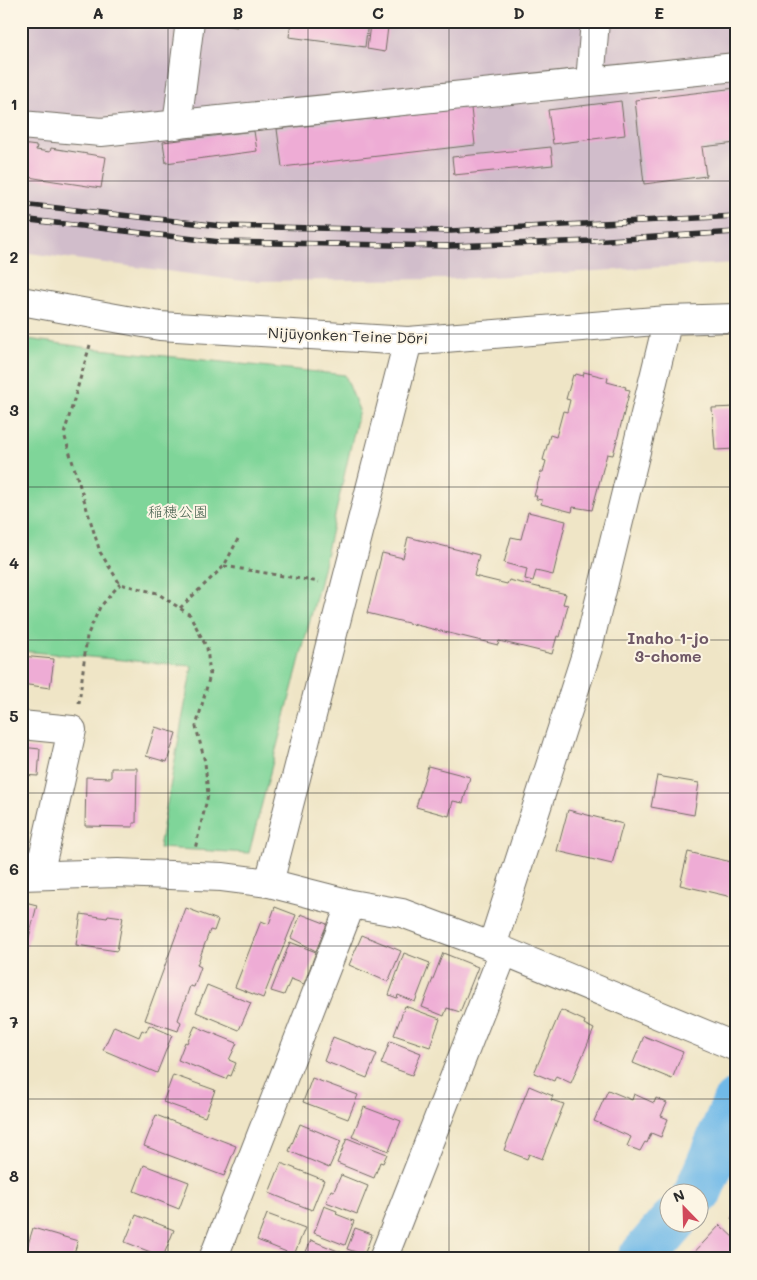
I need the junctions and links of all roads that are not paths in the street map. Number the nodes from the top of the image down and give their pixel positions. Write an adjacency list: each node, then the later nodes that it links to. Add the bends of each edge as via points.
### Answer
1 (190, 21): 6 (street)
2 (595, 21): 4 (street)
3 (736, 67): 4 (street)
4 (590, 82): 6 (street)
5 (21, 125): 6 (street, via 101,132)
6 (177, 125)
7 (21, 302): 10 (street, Nijūyonken Teine Dōri, via 160,326)
8 (736, 318): 9 (street, Nijūyonken Teine Dōri)
9 (668, 320): 10 (street, Nijūyonken Teine Dōri); 15 (street, via 588,648)
10 (408, 341): 13 (street)
11 (21, 725): 12 (street, via 72,730)
12 (30, 876): 13 (street, via 137,874 222,877)
13 (269, 883): 14 (street)
14 (351, 904): 15 (street, via 402,913); 17 (street)
15 (498, 949): 16 (street); 18 (street)
16 (730, 1044)
17 (213, 1259)
18 (383, 1259)

